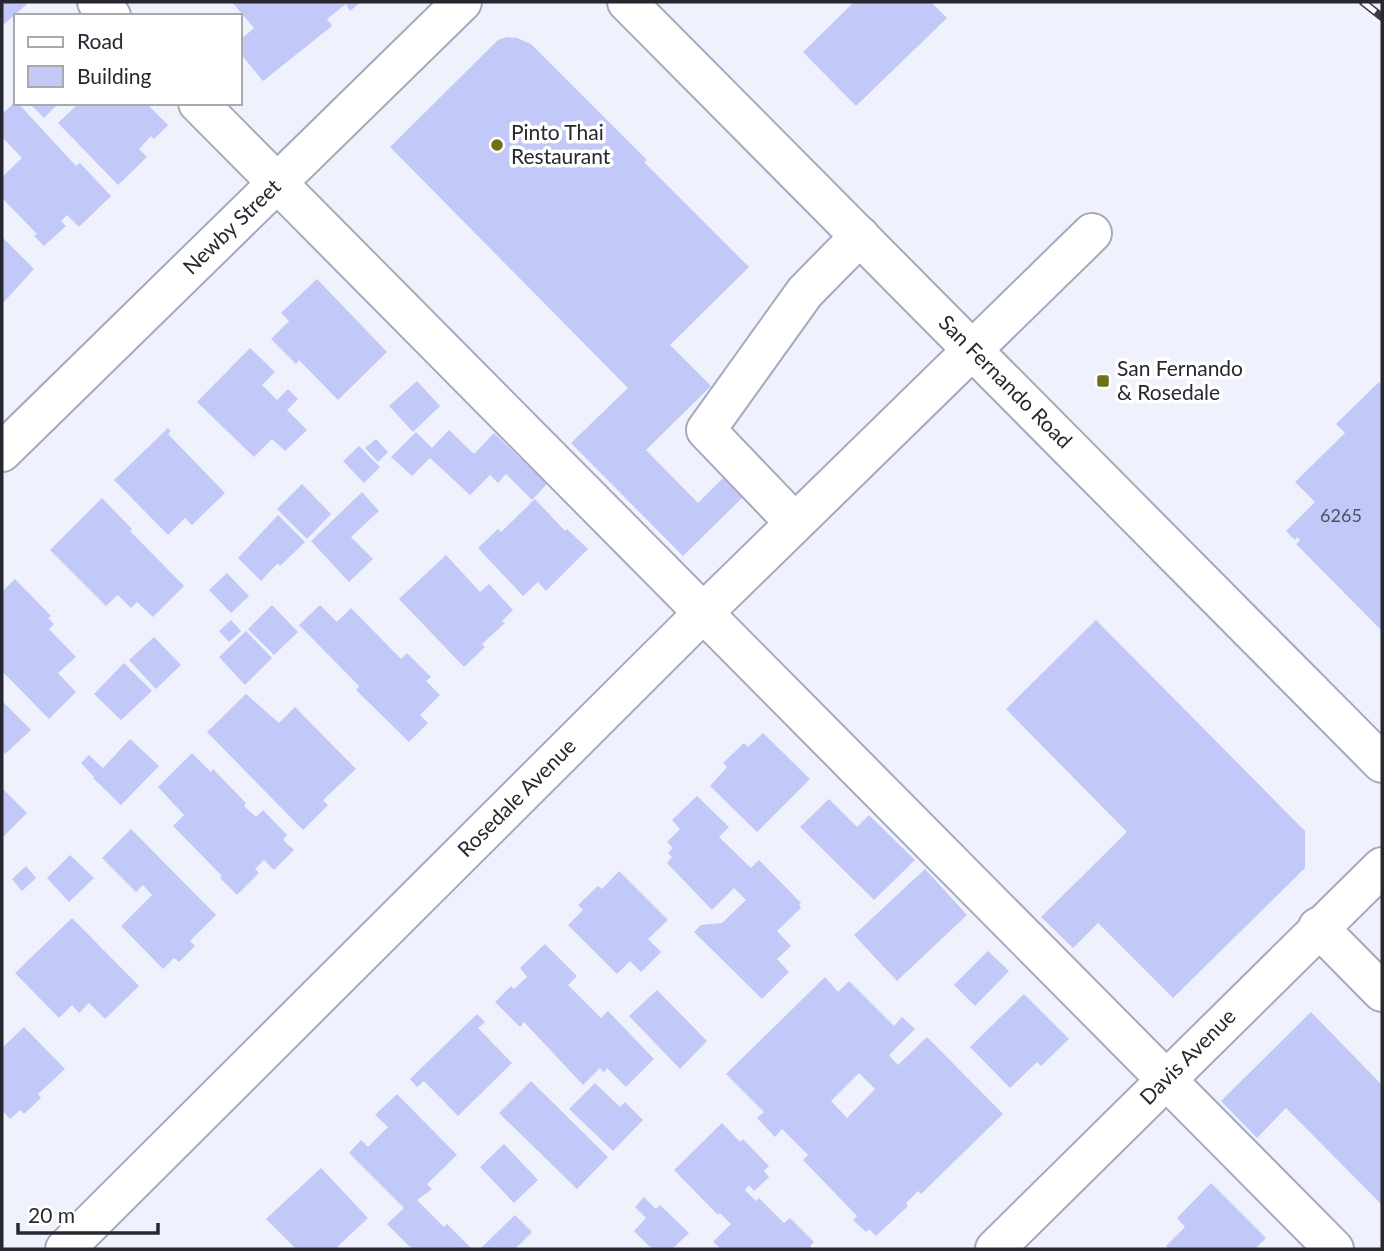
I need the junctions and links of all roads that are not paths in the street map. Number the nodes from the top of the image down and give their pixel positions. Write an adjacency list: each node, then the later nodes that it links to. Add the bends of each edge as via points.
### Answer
1 (462, 2): 4 (street, Newby Street)
2 (627, 2): 6 (street, San Fernando Road)
3 (200, 105): 4 (street)
4 (276, 183): 8 (street, Newby Street); 10 (street)
5 (1093, 233): 7 (street, Rosedale Avenue)
6 (860, 236): 7 (street, San Fernando Road); 9 (street, via 806,292 706,429)
7 (973, 350): 9 (street, Rosedale Avenue); 11 (street, San Fernando Road)
8 (2, 452)
9 (795, 523): 10 (street, Rosedale Avenue)
10 (704, 612): 15 (street); 16 (street, Rosedale Avenue)
11 (1382, 763)
12 (1382, 867): 13 (street, Davis Avenue)
13 (1318, 927): 14 (street); 15 (street, Davis Avenue)
14 (1382, 992)
15 (1167, 1078): 17 (street, Davis Avenue); 18 (street)
16 (65, 1249)
17 (995, 1249)
18 (1334, 1249)

